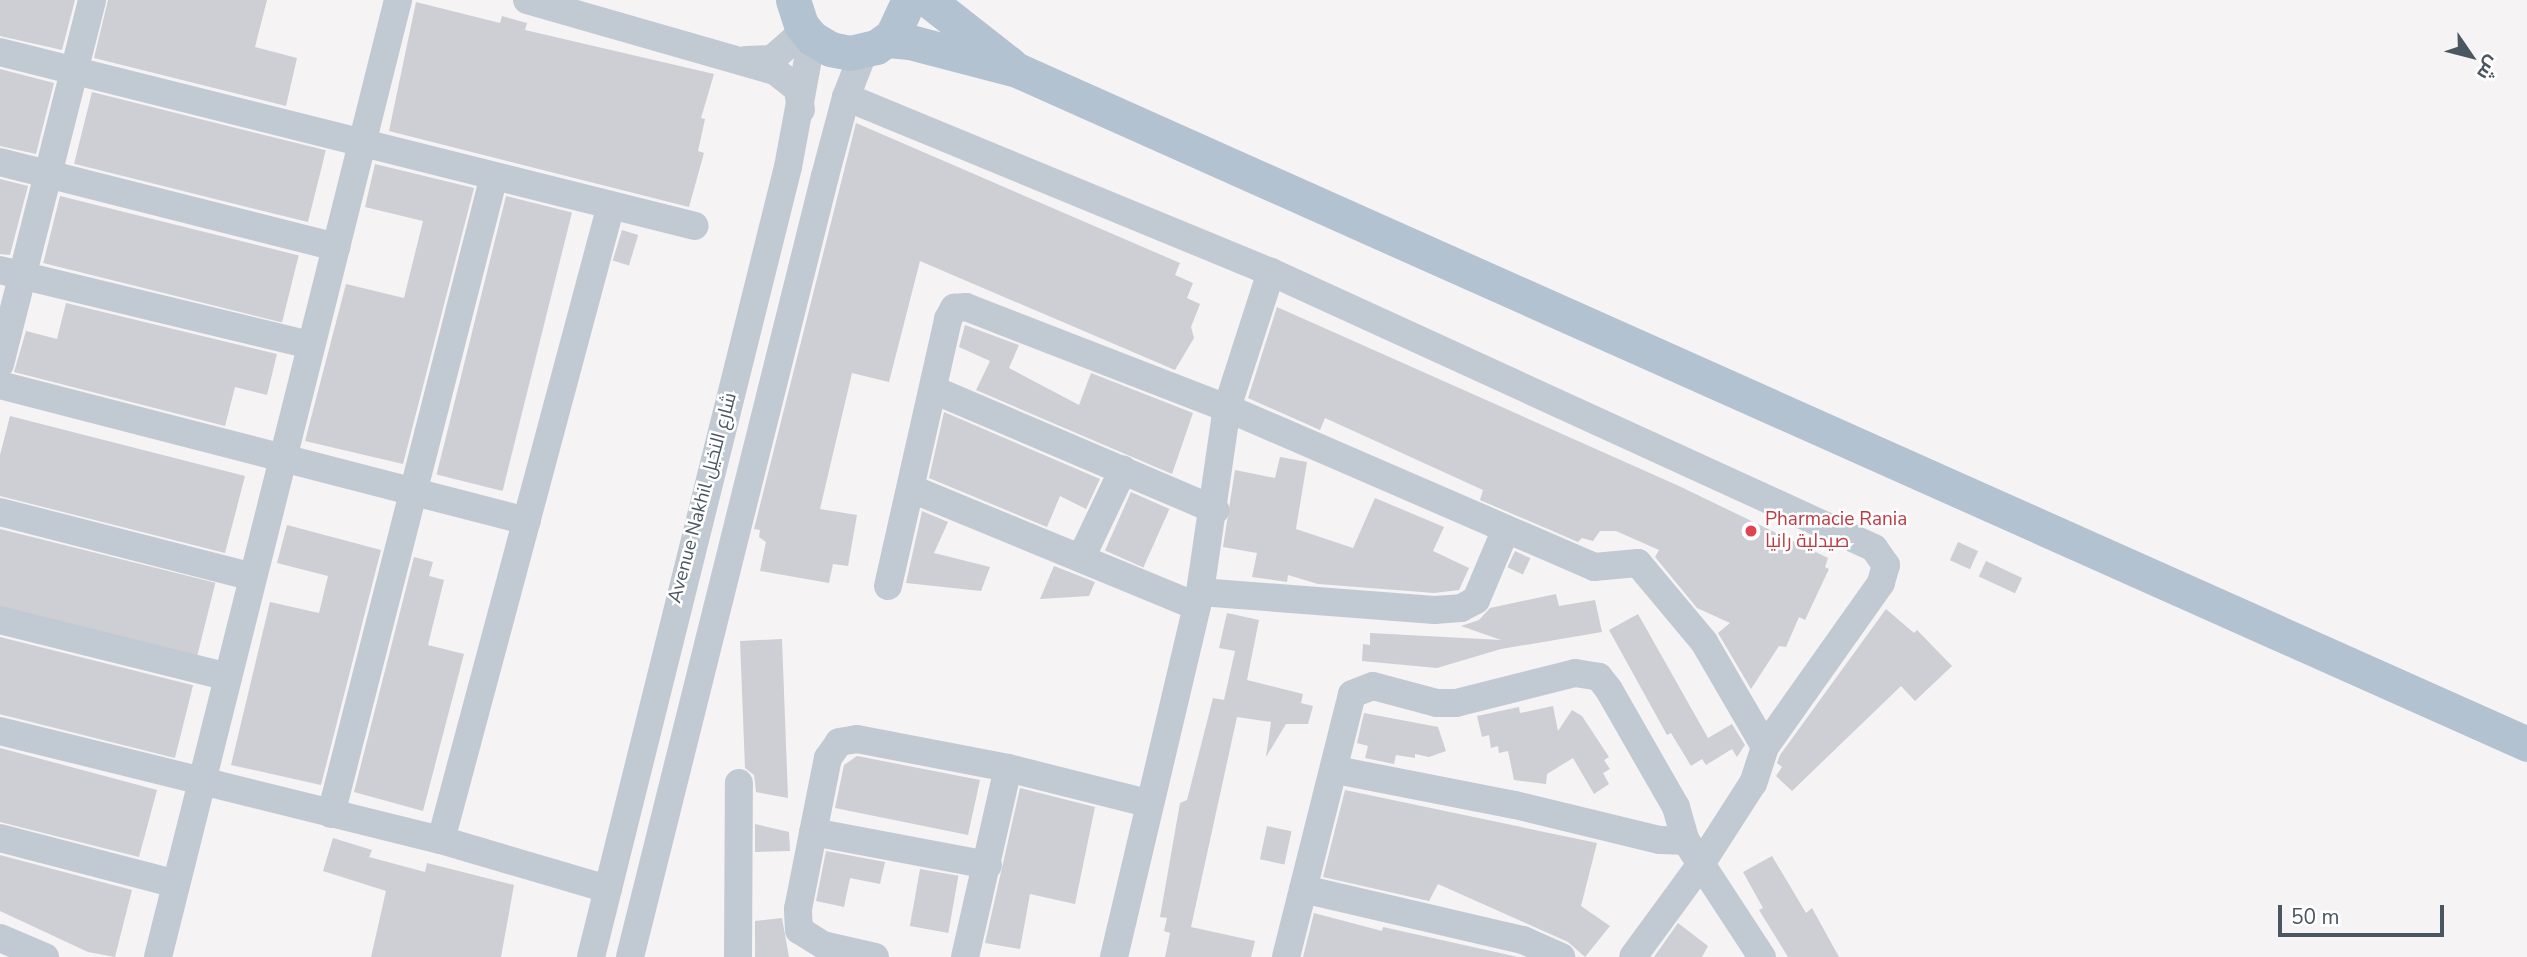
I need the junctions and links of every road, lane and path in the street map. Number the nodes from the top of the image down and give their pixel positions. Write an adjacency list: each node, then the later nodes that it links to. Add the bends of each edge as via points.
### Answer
1 (92, 0): 11 (street)
2 (398, 0): 14 (street)
3 (527, 0): 9 (street)
4 (909, 0): 7 (main road, via 903,20)
5 (928, 0): 10 (main road)
6 (803, 23): 7 (main road, via 836,51); 9 (street, via 772,58); 13 (street, Avenue Nakhil شارع النخيل)
7 (875, 46): 10 (main road, via 909,42); 12 (street, Avenue Nakhil شارع النخيل)
8 (0, 52): 11 (street)
9 (736, 59): 13 (street, via 791,81 798,89)
10 (1017, 69): 43 (main road)
11 (74, 70): 14 (street); 16 (street)
12 (846, 97): 22 (street); 64 (street, Avenue Nakhil شارع النخيل)
13 (801, 111): 58 (street, Avenue Nakhil شارع النخيل)
14 (362, 141): 17 (street); 20 (street)
15 (0, 162): 16 (street)
16 (48, 172): 20 (street); 21 (street)
17 (494, 176): 18 (street); 31 (street)
18 (611, 205): 19 (street); 34 (street)
19 (695, 226)
20 (336, 247): 23 (street)
21 (11, 272): 23 (street); 24 (street)
22 (1271, 272): 27 (street); 44 (street, via 1874,548 1886,565 1881,583)
23 (311, 345): 28 (street)
24 (0, 364)
25 (0, 385): 28 (street)
26 (934, 390): 27 (street, via 948,318 954,308 966,307); 29 (street); 30 (street)
27 (1227, 408): 32 (street); 35 (street)
28 (283, 457): 31 (street); 37 (street)
29 (1123, 470): 32 (street); 36 (street)
30 (912, 489): 36 (street); 38 (street)
31 (414, 493): 34 (street); 50 (street)
32 (1215, 510): 39 (street)
33 (0, 512): 37 (street)
34 (527, 521): 53 (street)
35 (1506, 528): 39 (street, via 1476,600 1461,608); 44 (street, via 1594,567 1638,563 1704,642)
36 (1081, 558): 39 (street)
37 (253, 577): 41 (street)
38 (888, 586)
39 (1198, 599): 49 (street)
40 (0, 620): 41 (street)
41 (228, 677): 47 (street)
42 (0, 731): 47 (street)
43 (2527, 744)
44 (1765, 747): 55 (street, via 1753,783)
45 (1008, 768): 49 (street); 51 (street, via 848,739 839,742 828,758); 56 (street)
46 (1336, 770): 54 (street, via 1516,805 1660,840); 54 (street, via 1349,701 1366,687 1456,703 1588,673 1599,677 1609,690 1676,807); 59 (street)
47 (202, 781): 50 (street); 57 (street)
48 (739, 783): 65 (street)
49 (1147, 803): 68 (street)
50 (331, 814): 53 (street)
51 (813, 832): 56 (street); 66 (street, via 798,909 799,930 823,945)
52 (0, 838): 57 (street)
53 (442, 841): 58 (street)
54 (1686, 841): 55 (street)
55 (1701, 864): 71 (street); 72 (street)
56 (988, 865): 67 (street)
57 (176, 884): 62 (street)
58 (608, 889): 63 (street, Avenue Nakhil شارع النخيل)
59 (1303, 889): 69 (street); 70 (street, via 1523,940)
60 (0, 938): 61 (street)
61 (45, 957)
62 (158, 957)
63 (591, 957)
64 (630, 957)
65 (738, 957)
66 (875, 957)
67 (965, 957)
68 (1114, 957)
69 (1286, 957)
70 (1561, 957)
71 (1633, 957)
72 (1761, 957)

